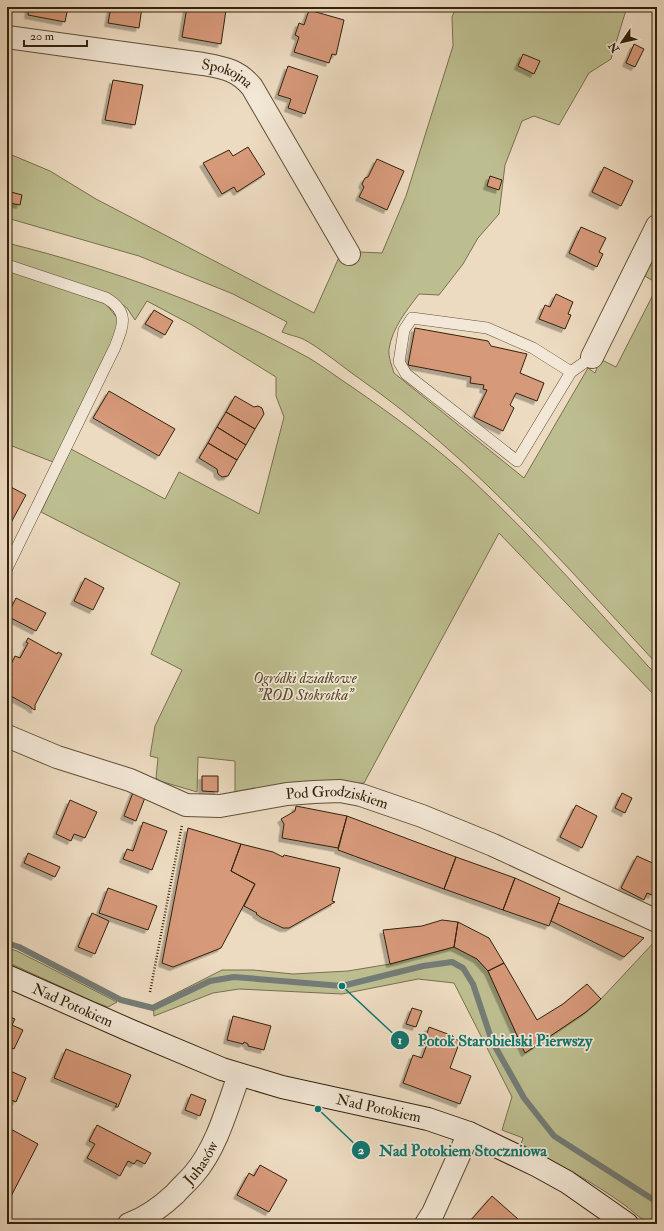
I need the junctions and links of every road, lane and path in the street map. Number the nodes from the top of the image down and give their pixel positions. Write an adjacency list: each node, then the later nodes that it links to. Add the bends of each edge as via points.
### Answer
1 (7, 37): 3 (street, Spokojna, via 203,64 225,68 244,77)
2 (657, 226): 5 (street)
3 (349, 254)
4 (7, 265): 7 (lane, via 106,298 118,306 124,326)
5 (592, 357): 6 (lane)
6 (570, 372): 6 (lane, via 517,460 406,374 398,362 404,330 412,318 487,328 533,348)
7 (7, 568)
8 (7, 736): 9 (street, Pod Grodziskiem, via 57,757 130,780)
9 (186, 805): 10 (street, Pod Grodziskiem, via 220,806 314,792 340,791 361,795 493,845); 12 (path)
10 (657, 921)
11 (7, 976): 13 (street, Nad Potokiem, via 192,1058)
12 (150, 992)
13 (239, 1075): 14 (street, Nad Potokiem, via 428,1119); 16 (street, Juhasów, via 222,1124 195,1174 167,1202 152,1213)
14 (469, 1133): 15 (street, Nad Potokiem, via 561,1179); 17 (street)
15 (621, 1222)
16 (129, 1224)
17 (426, 1224)

